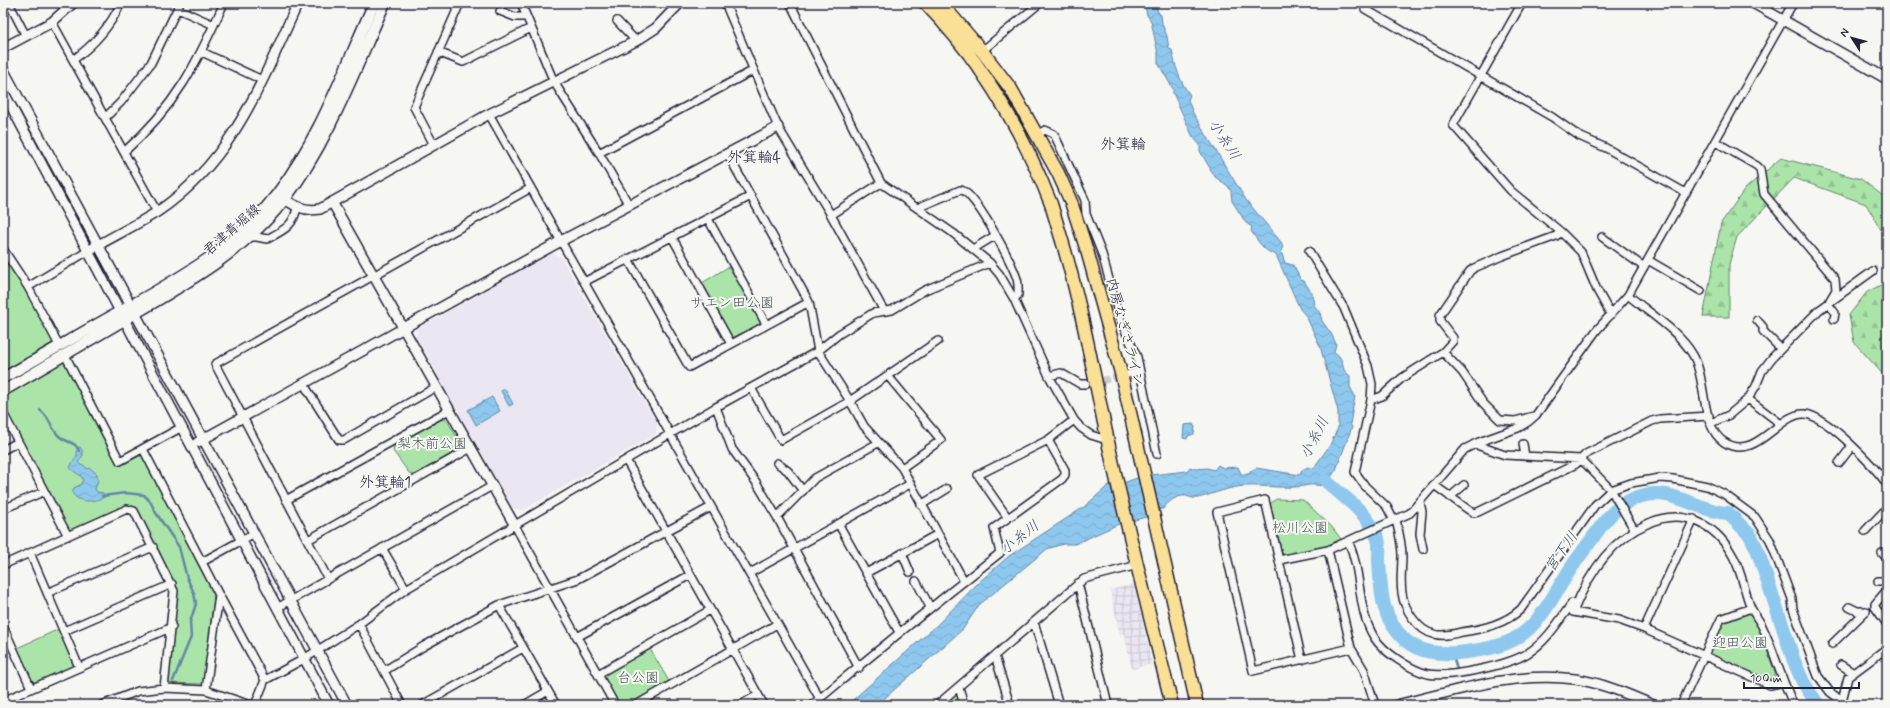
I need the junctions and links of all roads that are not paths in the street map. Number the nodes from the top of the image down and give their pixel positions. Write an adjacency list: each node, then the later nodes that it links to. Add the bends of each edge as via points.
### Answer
1 (9, 3): 28 (street)
2 (73, 3): 25 (street)
3 (121, 3): 34 (street, via 95,42)
4 (224, 3): 26 (street)
5 (298, 3): 39 (street)
6 (374, 3): 54 (main road, 君津青堀線, via 324,115)
7 (385, 3): 54 (main road, 君津青堀線, via 332,122 304,171)
8 (460, 3): 33 (street)
9 (520, 3): 22 (street)
10 (680, 3): 29 (street, via 656,28)
11 (725, 3): 36 (street)
12 (790, 3): 51 (street)
13 (925, 3): 128 (highway, via 956,37 992,87 1032,161 1051,205 1080,308)
14 (940, 3): 31 (highway, 内房なぎさライン)
15 (1040, 3): 31 (street)
16 (1522, 3): 37 (street)
17 (1753, 3): 23 (street)
18 (1793, 3): 23 (street)
19 (179, 6): 26 (street); 43 (street, via 151,63 121,102)
20 (1365, 10): 37 (street)
21 (500, 11): 22 (street, via 516,17)
22 (526, 17): 27 (street)
23 (1784, 20): 38 (street); 46 (street)
24 (618, 21): 29 (street)
25 (52, 22): 28 (street); 34 (street)
26 (214, 25): 32 (street)
27 (531, 28): 33 (street, via 463,62); 40 (street)
28 (26, 36): 30 (street)
29 (636, 41): 40 (street)
30 (3, 48)
31 (982, 50): 45 (highway, 内房なぎさライン, via 1011,90)
32 (202, 52): 39 (street); 48 (street, via 167,107)
33 (438, 52): 47 (street, via 414,107)
34 (73, 60): 43 (street)
35 (3, 69): 69 (street)
36 (754, 70): 44 (street); 49 (street)
37 (1480, 76): 53 (street, via 1552,117 1579,136 1606,148); 63 (street, via 1453,125 1511,191)
38 (1887, 79)
39 (262, 80): 60 (street, via 246,114 221,151 193,182)
40 (554, 82): 42 (street); 49 (street)
41 (3, 92): 72 (street)
42 (490, 114): 47 (street); 52 (street)
43 (105, 118): 48 (street)
44 (778, 127): 50 (street); 61 (street)
45 (1036, 134): 85 (street, via 1045,130 1054,134 1085,200 1086,214 1102,254); 87 (highway, 内房なぎさライン, via 1058,173 1070,202)
46 (1716, 142): 53 (street); 88 (street, via 1760,169 1764,194 1835,279 1836,290)
47 (434, 145): 56 (street)
48 (124, 152): 60 (street)
49 (600, 153): 57 (street)
50 (727, 153): 55 (street); 57 (street)
51 (881, 183): 59 (street); 61 (street)
52 (531, 188): 68 (street); 79 (street)
53 (1686, 193): 75 (street)
54 (281, 196): 58 (street); 65 (main road, 君津青堀線); 89 (main road, 君津青堀線, via 217,252)
55 (751, 196): 62 (street); 86 (street)
56 (332, 202): 58 (street, via 310,210); 79 (street)
57 (629, 204): 68 (street)
58 (297, 207): 65 (street, via 292,223 279,233 268,239)
59 (917, 208): 64 (street, via 963,190); 71 (street)
60 (157, 212): 69 (street)
61 (831, 215): 90 (street)
62 (708, 219): 66 (street); 95 (street)
63 (1561, 232): 92 (street, via 1581,252); 102 (street, via 1470,271 1440,315 1440,322 1453,338)
64 (996, 235): 71 (street); 84 (street, via 1018,283 1018,295)
65 (249, 237): 89 (main road, 君津青堀線, via 223,260 189,282)
66 (672, 237): 74 (street); 98 (street)
67 (1602, 237): 77 (street)
68 (561, 241): 80 (street); 96 (street)
69 (97, 246): 72 (street); 89 (street)
70 (3, 249): 81 (street)
71 (973, 249): 76 (street)
72 (88, 251): 81 (street); 91 (street)
73 (1309, 251): 115 (street, via 1344,308 1358,338 1372,384)
74 (628, 259): 80 (street); 98 (street, via 689,367)
75 (1648, 260): 77 (street); 82 (street)
76 (990, 263): 84 (street); 90 (street, via 925,290 892,310)
77 (1644, 267): 83 (street)
78 (1873, 271): 88 (street)
79 (373, 275): 96 (street); 120 (street, via 215,364)
80 (584, 282): 125 (street)
81 (28, 287): 100 (street)
82 (1701, 291)
83 (1628, 296): 92 (street); 122 (street, via 1675,334 1693,355)
84 (1014, 300): 106 (street)
85 (1115, 300): 87 (street); 103 (street, via 1120,319 1137,357)
86 (809, 302): 95 (street); 101 (street)
87 (1102, 304): 271 (highway, 内房なぎさライン, via 1121,373)
88 (1827, 305): 93 (street, via 1835,313); 99 (street)
89 (132, 310): 91 (main road, 君津青堀線); 126 (street)
90 (884, 311): 101 (street, via 873,313)
91 (123, 315): 100 (main road, 君津青堀線); 124 (street)
92 (1611, 315): 119 (street, via 1579,353)
93 (1834, 319)
94 (1756, 320): 99 (street)
95 (766, 324): 98 (street)
96 (402, 328): 108 (street); 110 (street)
97 (938, 341): 105 (street)
98 (731, 344)
99 (1781, 349): 113 (street, via 1762,371)
100 (63, 351): 107 (main road, 君津青堀線); 112 (main road, 君津青堀線); 136 (street, via 120,461)
101 (818, 351): 111 (street); 114 (street)
102 (1443, 352): 115 (street, via 1402,378 1382,396); 119 (street, via 1462,372 1483,403 1500,420 1515,421)
103 (1139, 371): 104 (street); 138 (street)
104 (1129, 374)
105 (888, 376): 114 (street); 144 (street, via 941,440)
106 (1049, 376): 109 (street, via 1061,372 1080,384); 121 (street)
107 (3, 378)
108 (303, 383): 110 (street, via 339,440 344,440); 120 (street)
109 (1086, 384)
110 (436, 387): 117 (street)
111 (751, 388): 114 (street, via 781,440); 116 (street)
112 (3, 391)
113 (1748, 399): 122 (street, via 1729,415); 123 (street)
114 (850, 400): 130 (street, via 864,426)
115 (1371, 400): 164 (street, via 1355,472 1386,507)
116 (716, 407): 125 (street); 161 (street, via 732,449)
117 (449, 410): 135 (street); 155 (street)
118 (3, 413): 129 (street)
119 (1536, 415): 131 (street, via 1518,428)
120 (242, 418): 126 (street); 155 (street)
121 (1074, 420): 127 (street); 128 (street, via 1091,435)
122 (1710, 420): 123 (street, via 1716,435 1734,446 1747,446 1761,440); 140 (street, via 1652,421 1586,454)
123 (1781, 424): 134 (street, via 1794,416 1813,416)
124 (182, 427): 133 (street); 136 (street)
125 (670, 434): 141 (street); 158 (street)
126 (202, 440): 133 (street); 170 (street)
127 (1048, 440): 162 (street, via 1065,470 1065,475); 162 (street, via 978,475)
128 (1107, 440): 186 (highway)
129 (18, 442): 137 (street); 153 (street)
130 (878, 443): 144 (street); 151 (street, via 815,478)
131 (1474, 444): 139 (street, via 1505,455); 147 (street, via 1456,458)
132 (1523, 444): 139 (street)
133 (192, 446): 173 (street)
134 (1852, 446): 143 (street); 146 (street, via 1878,471)
135 (471, 448): 149 (street); 174 (street)
136 (143, 449): 184 (street)
137 (3, 450)
138 (1157, 454)
139 (1525, 456): 140 (street)
140 (1581, 459): 152 (street); 154 (street, via 1576,464 1478,512 1473,513)
141 (626, 460): 165 (street); 169 (street)
142 (777, 462): 151 (street, via 788,471)
143 (1839, 463)
144 (902, 468): 145 (street)
145 (910, 484): 157 (street); 166 (street)
146 (1887, 484)
147 (1434, 485): 154 (street); 156 (street)
148 (1464, 485): 154 (street)
149 (492, 486): 165 (street); 177 (street)
150 (947, 488): 157 (street)
151 (803, 491): 161 (street)
152 (1612, 491): 164 (street, via 1595,505 1512,618 1444,635 1433,634 1417,623 1407,611 1402,592 1402,556); 167 (street); 250 (street, via 1630,482 1660,478 1695,482 1724,494 1755,516 1770,540 1818,676 1830,692)
153 (44, 492): 160 (street); 172 (street)
154 (1450, 496)
155 (286, 500): 174 (street)
156 (1420, 502): 164 (street, via 1410,513); 179 (street, via 1420,534)
157 (921, 505): 171 (street)
158 (711, 507): 169 (street); 189 (street)
159 (1887, 508): 168 (street)
160 (3, 509)
161 (777, 517): 178 (street)
162 (1008, 518): 193 (street, via 994,528 1000,554)
163 (1694, 519): 167 (street, via 1674,516 1656,519); 210 (street, via 1724,542 1734,557); 219 (street)
164 (1393, 521): 175 (street)
165 (514, 524): 198 (street); 199 (street)
166 (839, 525): 178 (street); 188 (street)
167 (1633, 528): 219 (street, via 1614,544 1600,562 1581,590 1573,612 1619,620)
168 (1865, 531)
169 (666, 532): 190 (street); 198 (street, via 578,579)
170 (254, 534): 173 (street); 203 (street)
171 (938, 534): 182 (street); 193 (street)
172 (68, 536): 176 (street, via 127,509 134,511); 181 (street)
173 (242, 540): 184 (street); 209 (street)
174 (308, 540): 191 (street)
175 (1351, 540): 180 (street); 204 (street, via 1368,627 1385,648 1405,665 1428,674 1470,671 1517,659 1547,637)
176 (153, 547): 197 (street); 201 (street)
177 (382, 548): 191 (street); 199 (street)
178 (794, 549): 189 (street); 236 (street)
179 (1423, 549)
180 (1328, 550): 183 (street); 226 (street)
181 (30, 553): 185 (street); 201 (street)
182 (902, 553): 187 (street); 188 (street)
183 (1279, 560): 233 (street); 233 (street, via 1265,500 1217,512 1253,671)
184 (202, 562): 202 (street)
185 (3, 565)
186 (1138, 566): 196 (street, via 1084,579); 270 (highway)
187 (910, 572)
188 (866, 573): 221 (street)
189 (750, 574): 215 (street)
190 (690, 575): 211 (street); 223 (street)
191 (328, 579): 203 (street)
192 (916, 581): 206 (street)
193 (964, 581): 206 (street)
194 (1878, 581): 195 (street)
195 (1887, 581)
196 (1078, 583): 213 (street); 269 (street)
197 (172, 584): 218 (street); 220 (street)
198 (550, 588): 205 (street); 223 (street)
199 (406, 589): 214 (street)
200 (1887, 590): 208 (street)
201 (47, 594): 220 (street)
202 (219, 595): 240 (street); 245 (street)
203 (290, 600): 209 (street); 229 (street)
204 (1572, 603)
205 (499, 605): 225 (street); 237 (street)
206 (930, 607): 221 (street)
207 (1849, 607): 212 (street, via 1856,611)
208 (1875, 607): 212 (street); 216 (street)
209 (277, 608): 232 (street)
210 (1751, 608): 230 (street, via 1721,619); 241 (street, via 1762,626)
211 (710, 610): 228 (street); 239 (street)
212 (1866, 611): 224 (street)
213 (1034, 622): 231 (street); 268 (street)
214 (359, 624): 229 (street); 237 (street)
215 (777, 624): 228 (street); 248 (street)
216 (1887, 624)
217 (3, 626): 222 (street)
218 (172, 626): 235 (street); 244 (street)
219 (1644, 629): 230 (street)
220 (64, 631): 235 (street)
221 (899, 632): 236 (street)
222 (5, 637): 243 (street)
223 (577, 637): 239 (street)
224 (1832, 644)
225 (523, 648): 246 (street); 257 (street)
226 (1351, 648): 233 (street); 272 (street, via 1364,670)
227 (1887, 648): 238 (street)
228 (732, 650): 247 (street); 261 (street)
229 (317, 651): 232 (street); 255 (street)
230 (1704, 655): 241 (street, via 1770,685); 275 (street)
231 (996, 656): 242 (street); 267 (street)
232 (304, 659): 240 (street); 254 (street)
233 (1302, 660)
234 (1841, 665): 238 (street)
235 (79, 667): 243 (street)
236 (859, 668): 248 (street)
237 (384, 671): 256 (street)
238 (1852, 672): 250 (street, via 1846,683)
239 (598, 674): 260 (street)
240 (265, 680): 253 (street)
241 (1784, 682): 276 (street)
242 (959, 687): 265 (street); 266 (street)
243 (31, 688): 249 (street)
244 (164, 688): 245 (street); 251 (street, via 138,691)
245 (206, 690): 252 (street)
246 (548, 691): 258 (street); 259 (street)
247 (758, 695): 262 (street); 263 (street)
248 (820, 699): 264 (street)
249 (3, 701)
250 (1845, 703)
251 (102, 705)
252 (252, 705)
253 (255, 705)
254 (329, 705)
255 (347, 705)
256 (402, 705)
257 (422, 705)
258 (524, 705)
259 (556, 705)
260 (615, 705)
261 (636, 705)
262 (740, 705)
263 (764, 705)
264 (812, 705)
265 (937, 705)
266 (964, 705)
267 (1010, 705)
268 (1059, 705)
269 (1108, 705)
270 (1172, 705)
271 (1197, 705)
272 (1375, 705)
273 (1397, 705): 274 (street, via 1494,682 1532,677 1575,679 1629,694)
274 (1653, 705)
275 (1681, 705)
276 (1794, 705)

